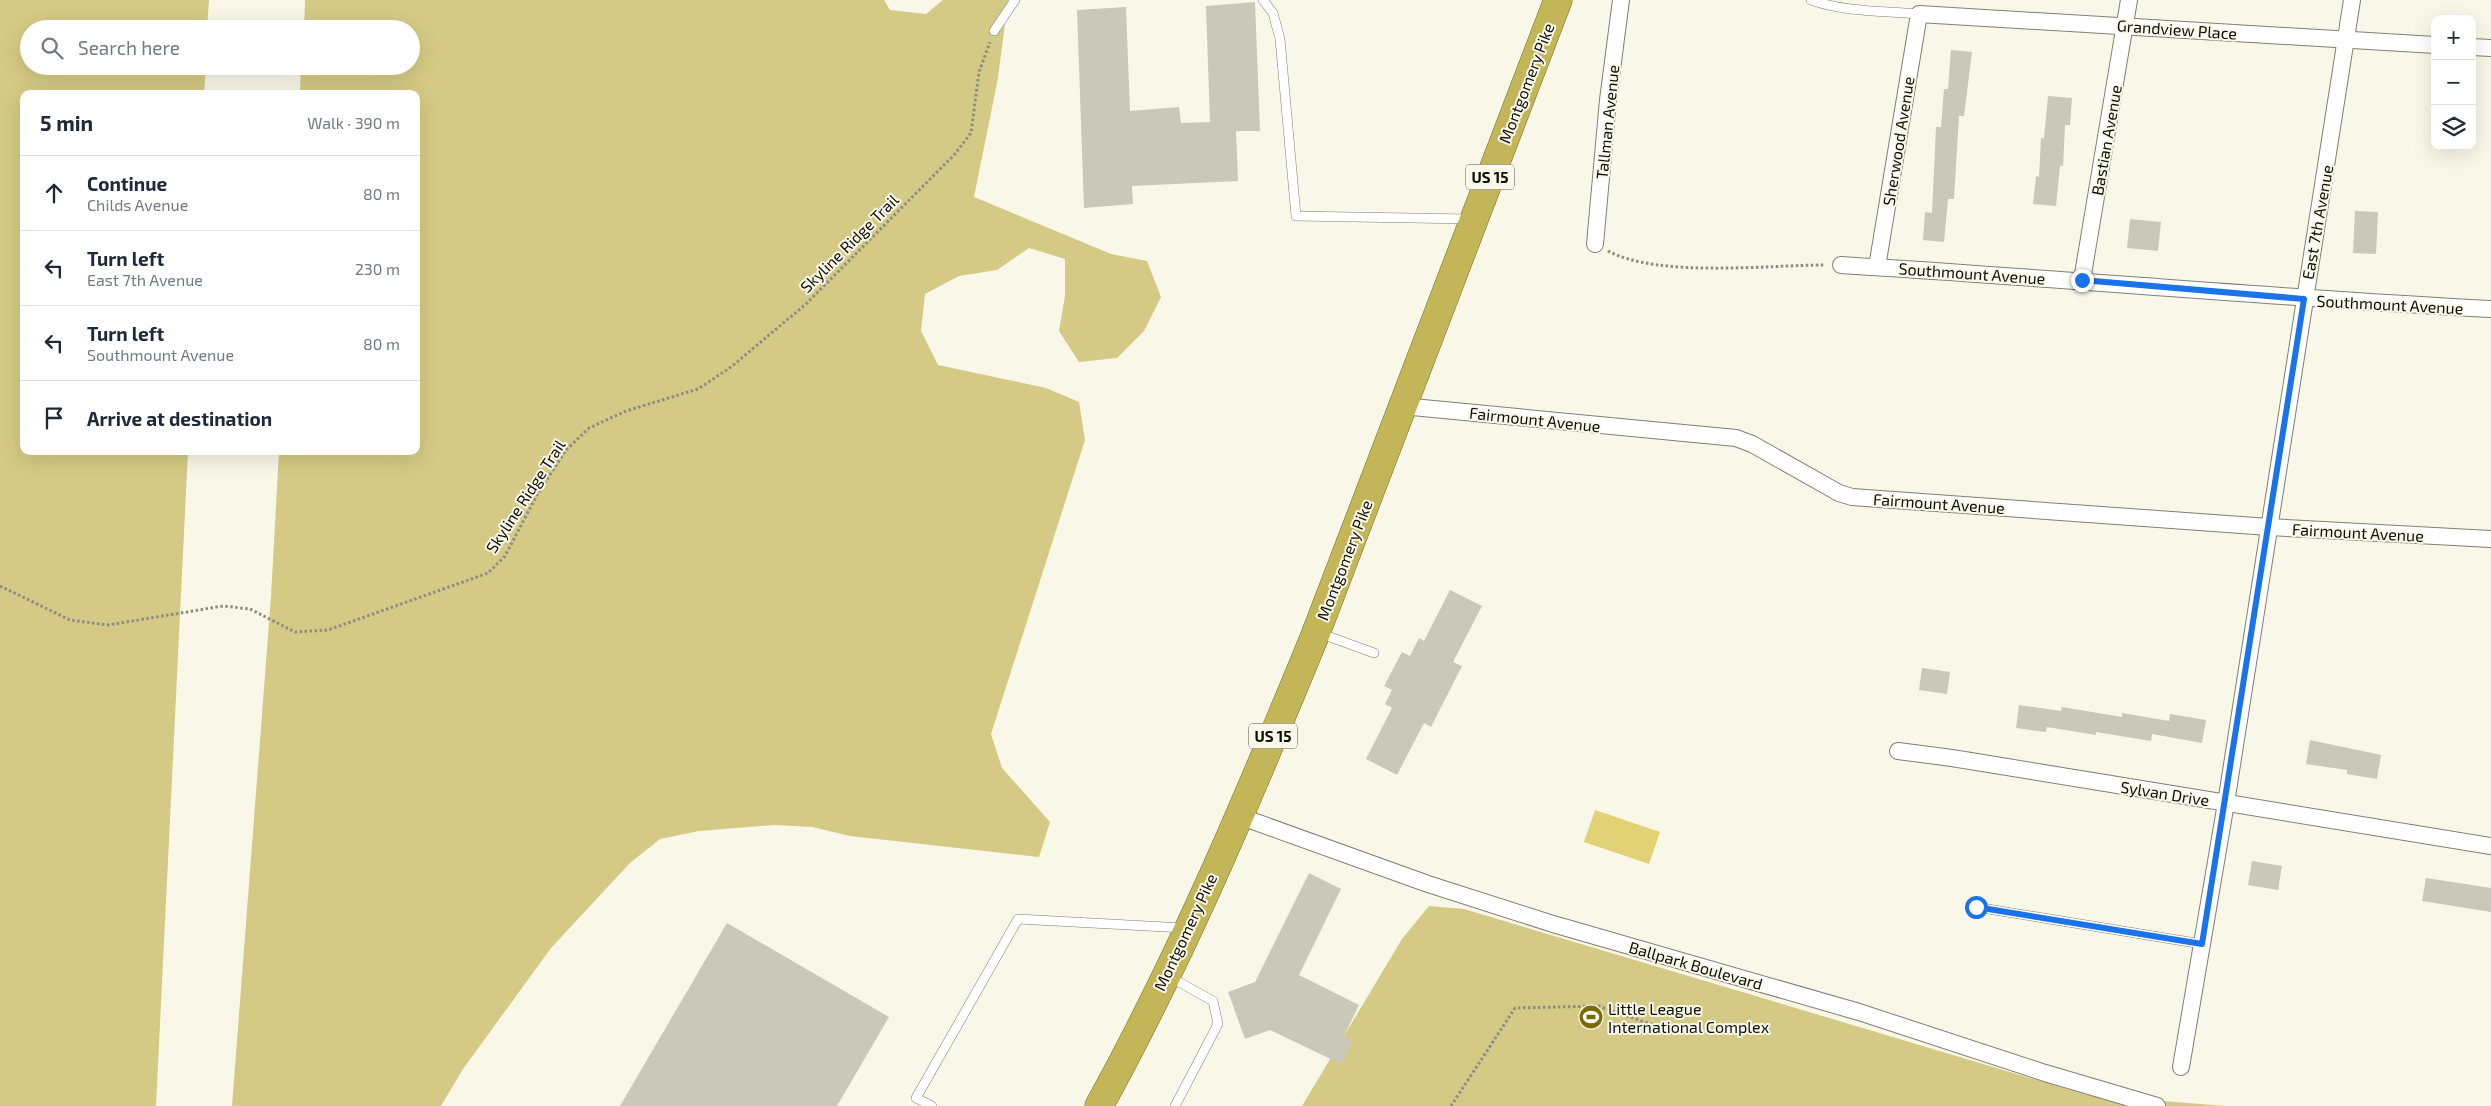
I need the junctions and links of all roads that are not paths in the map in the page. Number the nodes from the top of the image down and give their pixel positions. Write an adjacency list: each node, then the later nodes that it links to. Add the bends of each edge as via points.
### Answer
1 (1015, 0): 10 (lane)
2 (1263, 0): 15 (lane, via 1273,13 1280,39 1296,216)
3 (1558, 0): 15 (highway, Montgomery Pike / US 15)
4 (1621, 0): 16 (street, Tallman Avenue)
5 (1811, 0): 8 (lane)
6 (2129, 0): 9 (street, Bastian Avenue)
7 (2352, 0): 11 (street, East 7th Avenue)
8 (1919, 14): 9 (street, Grandview Place); 18 (street, Sherwood Avenue)
9 (2126, 26): 11 (street, Grandview Place); 19 (street, Bastian Avenue)
10 (994, 31)
11 (2347, 40): 12 (street, Grandview Place); 20 (street, East 7th Avenue)
12 (2431, 45)
13 (2476, 47): 14 (street)
14 (2491, 48)
15 (1474, 220): 22 (highway, Montgomery Pike / US 15)
16 (1595, 244)
17 (1841, 265): 18 (street, Southmount Avenue)
18 (1877, 267): 19 (street, Southmount Avenue)
19 (2082, 280): 20 (street, Southmount Avenue)
20 (2304, 299): 21 (street, Southmount Avenue); 23 (street, East 7th Avenue)
21 (2491, 309)
22 (1402, 406): 23 (street, Fairmount Avenue, via 1736,438 1838,493 1852,497); 25 (highway, Montgomery Pike / US 15)
23 (2269, 527): 24 (street, Fairmount Avenue); 28 (street, East 7th Avenue)
24 (2491, 539)
25 (1316, 632): 26 (lane); 29 (highway, Montgomery Pike / US 15)
26 (1374, 653)
27 (1898, 751): 28 (street, Sylvan Drive)
28 (2226, 803): 30 (street, Sylvan Drive); 33 (street, East 7th Avenue)
29 (1239, 816): 32 (highway, Montgomery Pike / US 15); 39 (street, Ballpark Boulevard, via 1428,884 1553,924 1859,1012)
30 (2491, 846)
31 (1976, 907): 33 (lane)
32 (1187, 928): 34 (highway, Montgomery Pike / US 15); 36 (lane, via 1018,919 916,1098)
33 (2202, 944): 35 (street, East 7th Avenue)
34 (1165, 975): 37 (highway, Montgomery Pike / US 15); 38 (lane, via 1213,1001 1218,1024)
35 (2181, 1067)
36 (932, 1106)
37 (1099, 1106)
38 (1175, 1106)
39 (2157, 1106)

